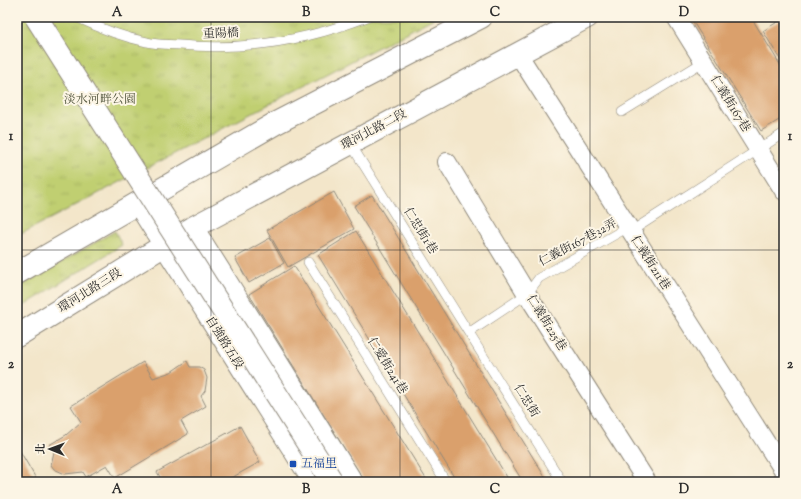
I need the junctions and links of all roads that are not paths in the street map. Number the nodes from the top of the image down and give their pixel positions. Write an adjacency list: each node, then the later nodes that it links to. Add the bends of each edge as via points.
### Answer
1 (36, 17): 25 (main road, bridge)
2 (76, 17): 3 (lane, 重陽橋, via 103,30 148,43 207,48 255,45 299,38 345,26)
3 (367, 17)
4 (481, 17): 15 (main road, via 276,123)
5 (587, 17): 7 (main road, 環河北路二段)
6 (676, 17): 8 (street, 仁義街167巷)
7 (518, 54): 11 (main road, 環河北路二段); 17 (street, 仁義街211巷)
8 (703, 62): 9 (lane); 12 (street, 仁義街167巷)
9 (622, 112)
10 (784, 133): 12 (lane, 仁義街167巷32弄)
11 (350, 143): 16 (main road, 環河北路二段); 22 (lane, 仁忠街1巷)
12 (758, 149): 14 (street, 仁義街167巷); 17 (lane, 仁義街167巷32弄)
13 (447, 162): 21 (street, 仁義街225巷)
14 (784, 191)
15 (136, 203): 18 (street, 自強路五段); 20 (main road)
16 (194, 227): 18 (main road, 環河北路二段); 26 (street)
17 (630, 232): 21 (lane, 仁義街167巷32弄, via 623,230 539,278); 24 (street, 仁義街211巷)
18 (163, 246): 23 (main road, 環河北路三段); 25 (street, 自強路五段)
19 (308, 262): 27 (lane, 仁愛街241巷)
20 (17, 273)
21 (527, 294): 22 (lane, 仁義街167巷32弄); 29 (street, 仁義街225巷)
22 (470, 332): 28 (lane, 仁忠街)
23 (20, 335)
24 (784, 471)
25 (325, 481)
26 (354, 482)
27 (446, 482)
28 (562, 482)
29 (647, 482)

